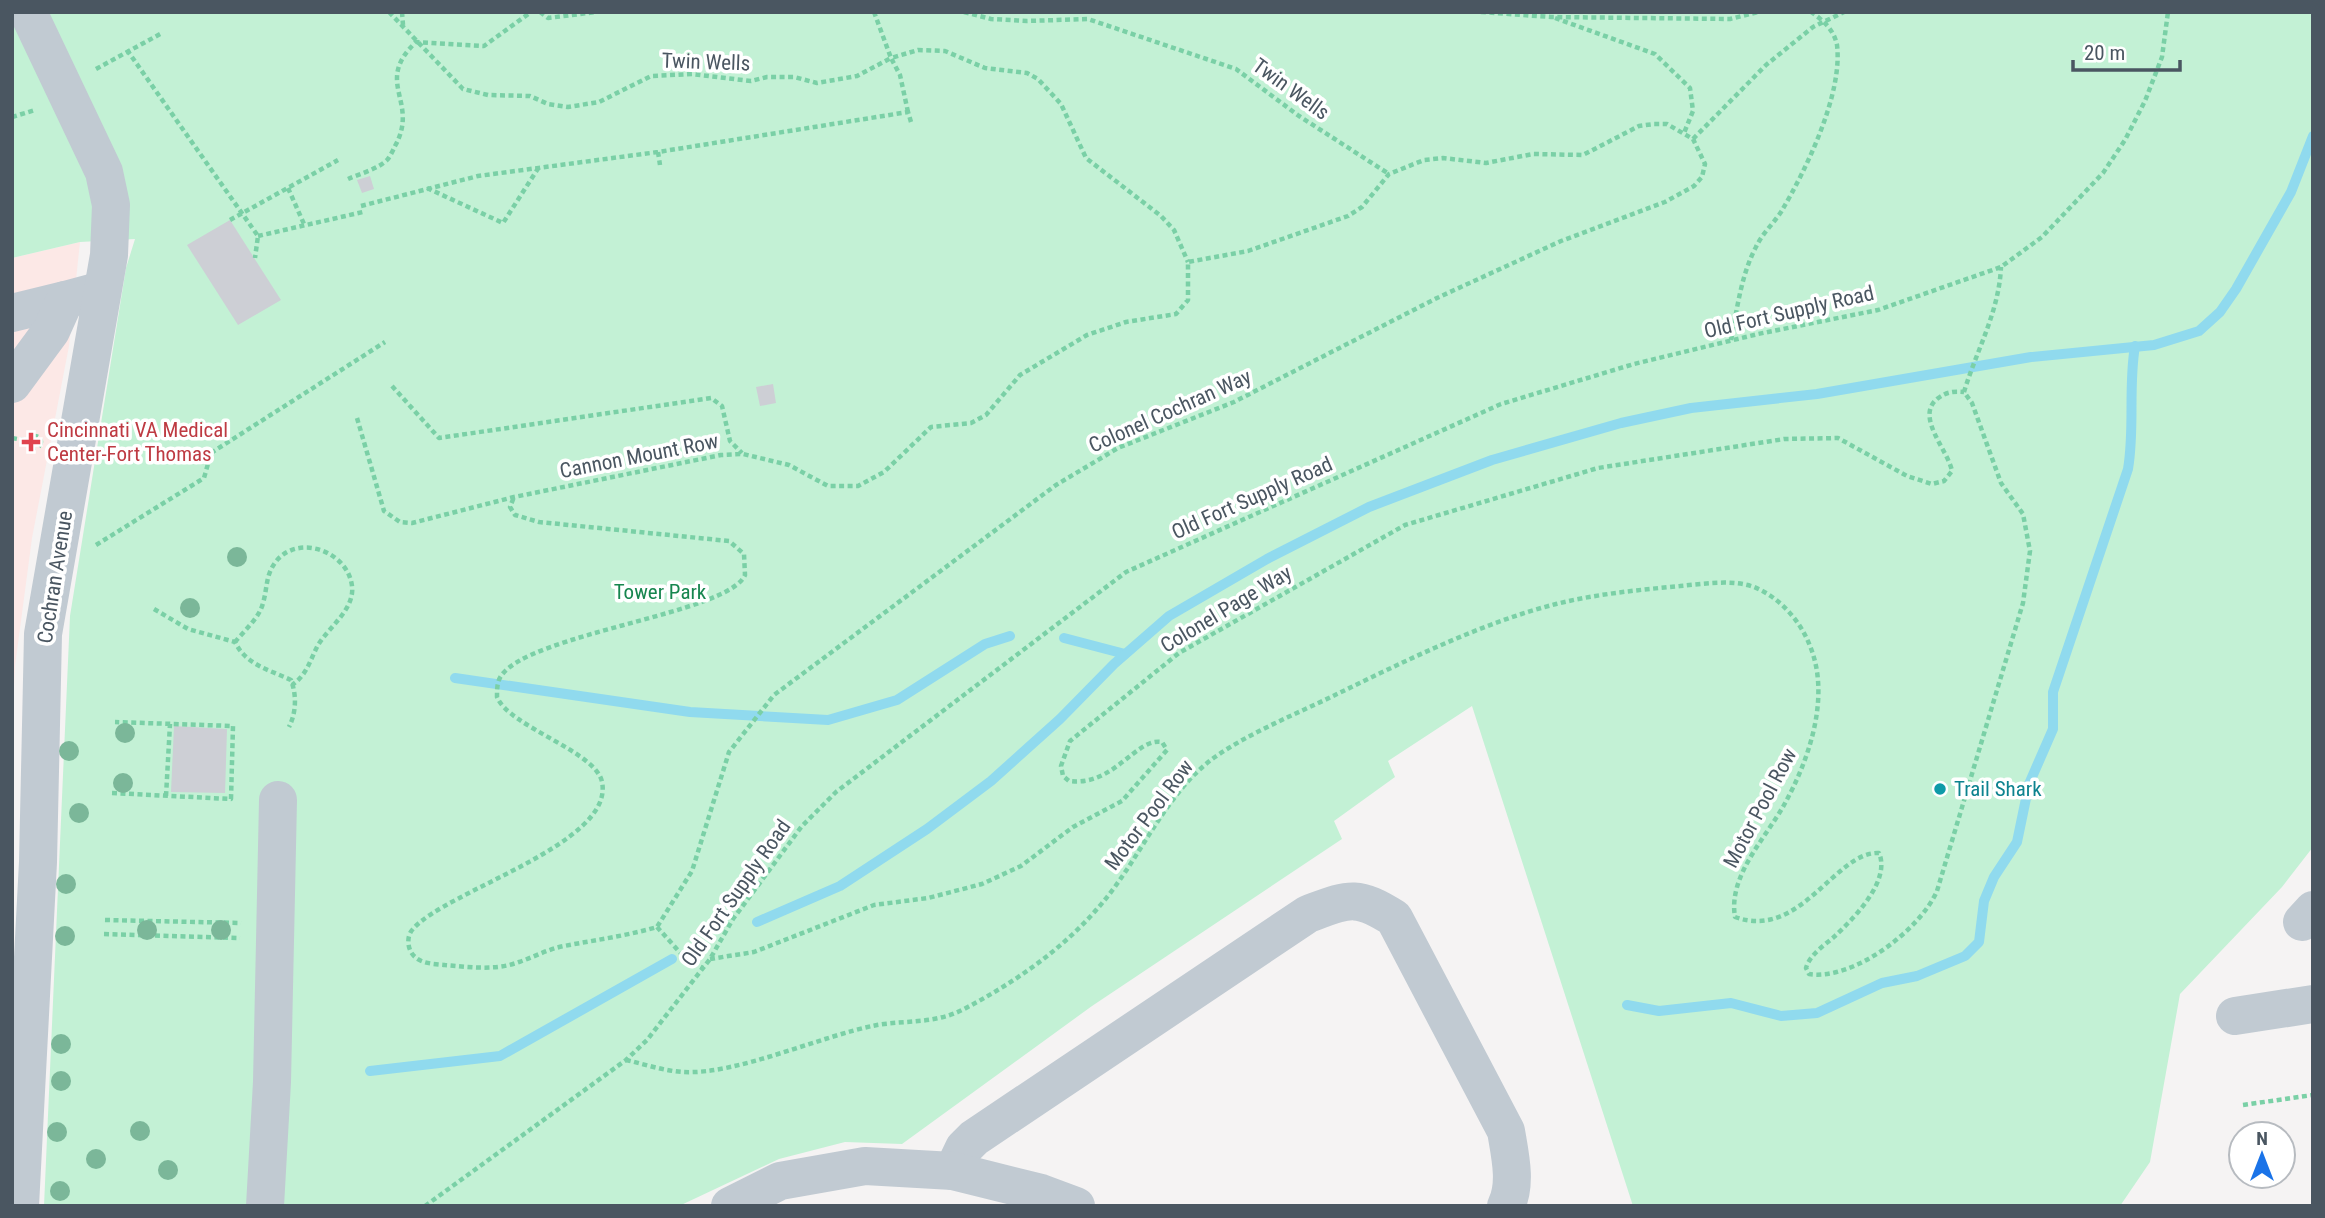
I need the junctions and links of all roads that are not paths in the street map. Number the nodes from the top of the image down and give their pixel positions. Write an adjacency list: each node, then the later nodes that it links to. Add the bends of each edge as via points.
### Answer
1 (28, 12): 2 (street, Cochran Avenue, via 104,172 111,205)
2 (102, 290): 3 (street); 6 (street, Cochran Avenue, via 54,572)
3 (65, 300): 4 (street); 5 (street, via 51,331)
4 (12, 313)
5 (12, 384)
6 (28, 632): 11 (street, Cochran Avenue, via 38,862)
7 (278, 800): 12 (street)
8 (2313, 1004): 9 (street)
9 (2235, 1016)
10 (953, 1171): 13 (street, via 865,1166 780,1181); 14 (street, via 1041,1192); 15 (street, via 974,1138 1308,914 1341,902 1369,902 1394,918 1506,1131 1511,1163 1511,1195)
11 (20, 1206)
12 (265, 1206)
13 (730, 1206)
14 (1076, 1206)
15 (1506, 1206)

